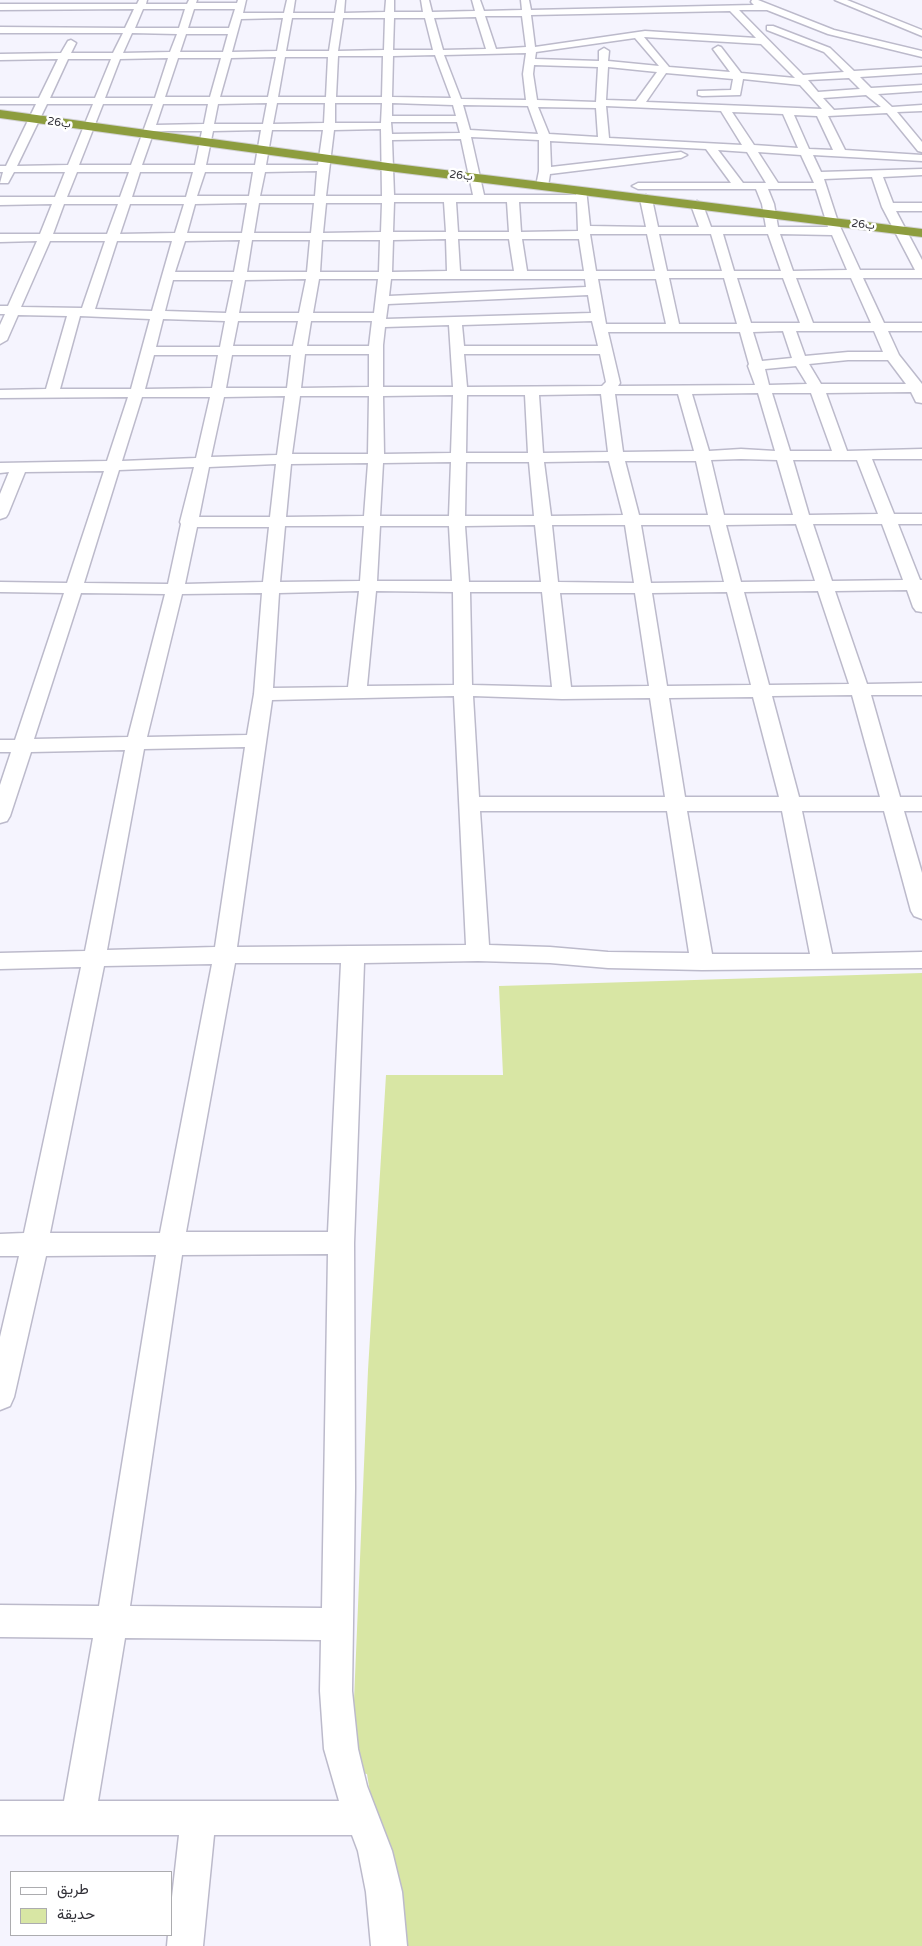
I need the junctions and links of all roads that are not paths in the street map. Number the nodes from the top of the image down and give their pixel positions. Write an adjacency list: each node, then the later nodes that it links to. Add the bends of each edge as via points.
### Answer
1 (291, 0): 27 (street)
2 (341, 0): 28 (street)
3 (390, 0): 29 (street)
4 (425, 0): 25 (street)
5 (476, 0): 23 (street)
6 (525, 0): 21 (street)
7 (570, 0): 26 (street)
8 (615, 0): 33 (street)
9 (674, 0): 19 (street)
10 (750, 0): 17 (street)
11 (839, 0): 14 (street)
12 (142, 3): 13 (street); 24 (street); 39 (street)
13 (192, 3): 16 (street); 40 (street)
14 (852, 5): 20 (street); 34 (street)
15 (0, 7): 32 (street)
16 (240, 7): 27 (street); 41 (street)
17 (770, 7): 18 (street); 30 (street)
18 (732, 8): 19 (street, via 711,12); 38 (street)
19 (665, 9): 33 (street); 44 (street)
20 (833, 9)
21 (527, 13): 23 (street); 26 (street); 53 (street)
22 (814, 13): 30 (street)
23 (480, 14): 25 (street); 55 (street)
24 (86, 15): 32 (street); 32 (street); 39 (street); 61 (street)
25 (428, 15): 29 (street); 50 (street)
26 (574, 15): 33 (street)
27 (289, 16): 28 (street); 65 (street)
28 (340, 16): 29 (street); 57 (street)
29 (390, 16): 49 (street)
30 (796, 17): 31 (street)
31 (806, 21): 35 (street); 45 (street)
32 (28, 23): 37 (street); 67 (street)
33 (618, 24): 44 (street); 47 (street)
34 (904, 26): 36 (street); 43 (street)
35 (770, 28): 38 (street); 54 (street)
36 (887, 28)
37 (0, 30)
38 (754, 30): 48 (street)
39 (129, 31): 40 (street); 62 (street)
40 (182, 31): 41 (street); 63 (street)
41 (233, 31): 64 (street)
42 (870, 31): 45 (street)
43 (922, 33)
44 (641, 35): 46 (street, via 697,33); 72 (street, via 662,62)
45 (844, 36): 51 (street)
46 (710, 38): 48 (street); 52 (street)
47 (604, 40): 53 (street, via 579,40); 71 (street)
48 (765, 41): 56 (street)
49 (389, 43): 50 (street); 58 (street)
50 (435, 43): 59 (street)
51 (879, 43): 54 (street); 60 (street)
52 (720, 49): 56 (street); 75 (street)
53 (531, 50): 55 (street); 69 (street)
54 (836, 51): 66 (street); 68 (street); 74 (street)
55 (492, 52): 59 (street)
56 (775, 52): 66 (street); 70 (street)
57 (333, 54): 58 (street); 65 (street); 84 (street)
58 (389, 54): 59 (street); 85 (street, via 393,68)
59 (438, 54): 89 (street, via 440,66)
60 (922, 54)
61 (65, 55): 62 (street); 67 (street); 87 (street)
62 (117, 55): 63 (street); 88 (street)
63 (174, 55): 64 (street); 81 (street)
64 (226, 55): 65 (street); 82 (street)
65 (281, 55): 83 (street)
66 (799, 55): 70 (street)
67 (4, 57)
68 (818, 60)
69 (531, 62): 71 (street); 90 (street, via 528,74 536,91)
70 (784, 62): 76 (street)
71 (604, 64): 72 (street); 91 (street, via 598,91)
72 (663, 70): 75 (street, via 693,68); 92 (street, via 654,90)
73 (922, 70): 74 (street)
74 (853, 75): 76 (street); 78 (street)
75 (738, 76): 76 (street); 79 (street, via 736,93)
76 (802, 80): 80 (street)
77 (922, 88): 78 (street)
78 (868, 91): 80 (street); 95 (street)
79 (688, 92)
80 (816, 95): 97 (street)
81 (159, 100): 82 (street); 88 (street); 105 (street)
82 (214, 100): 83 (street); 107 (street)
83 (272, 100): 84 (street); 102 (street)
84 (330, 100): 85 (street); 103 (street)
85 (386, 100): 89 (street); 104 (street)
86 (0, 101): 87 (street)
87 (43, 101): 88 (street); 100 (street)
88 (100, 101): 101 (street)
89 (457, 101): 90 (street); 99 (street)
90 (532, 104): 91 (street); 108 (street)
91 (601, 104): 92 (street); 109 (street)
92 (639, 105): 94 (street, via 660,111)
93 (922, 108): 95 (street)
94 (725, 109): 96 (street); 111 (street)
95 (889, 109): 97 (street); 113 (street)
96 (787, 111): 97 (street); 115 (street)
97 (826, 113): 116 (street)
98 (0, 114): 100 (highway, 26ب)
99 (462, 118): 104 (street); 106 (street)
100 (36, 119): 101 (highway, 26ب); 124 (street)
101 (89, 127): 105 (highway, 26ب); 120 (street)
102 (266, 127): 103 (street); 107 (street); 114 (street)
103 (328, 127): 104 (street); 118 (street)
104 (386, 127): 106 (street); 119 (street)
105 (149, 131): 107 (highway, 26ب); 121 (street)
106 (466, 134): 108 (street); 128 (street)
107 (207, 135): 114 (highway, 26ب); 122 (street)
108 (544, 136): 109 (street); 125 (street)
109 (604, 140): 110 (street)
110 (630, 142): 112 (street, via 665,139); 130 (street)
111 (749, 148): 112 (street); 115 (street); 133 (street)
112 (711, 149): 130 (street); 134 (street)
113 (922, 149)
114 (264, 150): 118 (highway, 26ب); 123 (street)
115 (805, 152): 116 (street); 129 (street)
116 (841, 154): 117 (street)
117 (922, 158)
118 (324, 163): 119 (highway, 26ب); 123 (street); 141 (street)
119 (388, 167): 128 (highway, 26ب); 142 (street)
120 (72, 168): 121 (street); 124 (street); 147 (street)
121 (137, 168): 122 (street); 143 (street)
122 (200, 168): 123 (street); 144 (street)
123 (261, 168): 145 (street)
124 (5, 169): 136 (street)
125 (545, 171): 130 (street); 131 (street)
126 (922, 172): 127 (street)
127 (876, 174): 129 (street); 150 (street)
128 (476, 178): 131 (highway, 26ب); 139 (street)
129 (819, 181): 133 (street); 152 (street)
130 (638, 182): 132 (street); 137 (highway, 26ب); 148 (highway, 26ب); 153 (street)
131 (542, 186): 137 (highway, 26ب)
132 (701, 186): 134 (street); 148 (street)
133 (774, 186): 135 (street)
134 (740, 187): 135 (street)
135 (761, 187): 151 (street)
136 (0, 190)
137 (582, 194): 140 (street); 157 (street)
138 (450, 198): 139 (street); 142 (street); 162 (street)
139 (479, 198): 140 (street)
140 (513, 198): 159 (street)
141 (320, 199): 142 (street); 145 (street); 160 (street)
142 (388, 199): 161 (street)
143 (125, 200): 144 (street); 147 (street); 166 (street)
144 (190, 200): 145 (street); 167 (street)
145 (254, 200): 163 (street)
146 (0, 201): 147 (street)
147 (58, 201): 165 (street)
148 (702, 206): 151 (highway, 26ب); 156 (street)
149 (922, 207): 150 (street)
150 (888, 208): 155 (street)
151 (769, 213): 152 (highway, 26ب); 154 (street)
152 (834, 226): 154 (street); 155 (highway, 26ب); 170 (street)
153 (652, 230): 156 (street); 157 (street); 175 (street)
154 (772, 230): 156 (street); 169 (street)
155 (901, 230): 158 (highway, 26ب); 168 (street)
156 (711, 231): 176 (street)
157 (584, 232): 159 (street); 179 (street)
158 (922, 233)
159 (515, 235): 162 (street); 174 (street)
160 (316, 236): 161 (street); 163 (street); 172 (street)
161 (386, 236): 162 (street); 178 (street)
162 (451, 236): 173 (street)
163 (247, 237): 167 (street); 171 (street)
164 (0, 238): 165 (street)
165 (44, 238): 166 (street); 182 (street)
166 (113, 238): 167 (street); 183 (street)
167 (180, 238): 177 (street)
168 (922, 273): 170 (street)
169 (788, 274): 170 (street); 176 (street); 195 (street)
170 (856, 274): 196 (street)
171 (240, 275): 172 (street); 177 (street); 185 (street)
172 (313, 275): 178 (street); 186 (street)
173 (454, 275): 174 (street); 178 (street)
174 (526, 275): 179 (street); 180 (street)
175 (661, 275): 176 (street); 179 (street); 191 (street)
176 (728, 275): 192 (street)
177 (168, 276): 184 (street)
178 (384, 276): 181 (street)
179 (593, 283): 180 (street); 190 (street)
180 (526, 294): 181 (street); 187 (street)
181 (382, 300): 188 (street)
182 (7, 310): 183 (street); 197 (street)
183 (81, 312): 184 (street); 218 (street)
184 (158, 315): 185 (street); 203 (street)
185 (232, 317): 186 (street); 198 (street)
186 (306, 318): 188 (street); 199 (street)
187 (519, 318): 189 (street); 190 (street)
188 (380, 320): 189 (street); 200 (street)
189 (455, 320): 201 (street)
190 (600, 323): 191 (street); 202 (street)
191 (673, 327): 192 (street)
192 (744, 327): 193 (street); 206 (street)
193 (788, 327): 195 (street); 205 (street)
194 (922, 327): 196 (street)
195 (808, 328): 196 (street)
196 (881, 328): 204 (street)
197 (0, 340)
198 (226, 350): 199 (street); 203 (street); 216 (street)
199 (299, 350): 200 (street); 214 (street)
200 (376, 350): 217 (street)
201 (458, 350): 202 (street); 212 (street)
202 (605, 350): 208 (street, via 613,383)
203 (147, 351): 215 (street)
204 (892, 356): 205 (street); 207 (street)
205 (800, 361): 206 (street); 211 (street)
206 (755, 366): 210 (street)
207 (920, 388): 211 (street); 220 (street)
208 (607, 389): 209 (street); 213 (street); 227 (street)
209 (684, 389): 210 (street); 223 (street)
210 (762, 389): 211 (street); 224 (street)
211 (817, 389): 225 (street)
212 (460, 390): 213 (street); 217 (street); 229 (street)
213 (532, 390): 226 (street)
214 (295, 391): 216 (street); 217 (street); 230 (street)
215 (137, 392): 216 (street); 218 (street); 232 (street)
216 (218, 392): 231 (street)
217 (376, 392): 228 (street)
218 (52, 393): 219 (street)
219 (0, 394)
220 (922, 402)
221 (922, 454): 222 (street)
222 (863, 455): 225 (street); 239 (street)
223 (703, 456): 224 (street); 227 (street); 244 (street)
224 (783, 456): 225 (street); 238 (street)
225 (841, 456)
226 (536, 457): 227 (street); 229 (street); 242 (street)
227 (616, 457): 243 (street)
228 (376, 458): 229 (street); 230 (street); 236 (street)
229 (457, 458): 237 (street)
230 (284, 459): 231 (street); 241 (street)
231 (201, 462): 232 (street); 245 (street)
232 (113, 466): 233 (street); 255 (street)
233 (19, 467): 234 (street); 235 (street)
234 (0, 468)
235 (0, 514)
236 (372, 520): 237 (street); 241 (street); 247 (street)
237 (457, 520): 242 (street); 250 (street)
238 (803, 520): 239 (street); 244 (street); 248 (street)
239 (888, 520): 240 (street); 246 (street)
240 (922, 520)
241 (278, 521): 245 (street); 252 (street)
242 (543, 521): 243 (street); 253 (street)
243 (632, 521): 244 (street); 254 (street)
244 (717, 521): 251 (street)
245 (188, 522): 256 (street)
246 (918, 585): 248 (street); 257 (street)
247 (368, 586): 250 (street); 252 (street); 263 (street)
248 (825, 586): 251 (street); 262 (street)
249 (0, 587): 255 (street)
250 (461, 587): 253 (street); 259 (street)
251 (734, 587): 254 (street); 261 (street)
252 (271, 588): 256 (street); 265 (street)
253 (552, 588): 254 (street); 264 (street)
254 (643, 588): 260 (street)
255 (72, 589): 256 (street); 269 (street)
256 (176, 589): 267 (street)
257 (922, 607)
258 (922, 689): 262 (street)
259 (463, 690): 263 (street); 264 (street); 270 (street)
260 (658, 690): 261 (street); 264 (street); 271 (street)
261 (760, 690): 262 (street); 272 (street)
262 (860, 690): 273 (street)
263 (357, 692): 265 (street)
264 (562, 692)
265 (263, 694): 266 (street)
266 (256, 741): 267 (street); 278 (street)
267 (136, 743): 269 (street); 280 (street)
268 (0, 746): 269 (street)
269 (22, 746): 275 (street)
270 (469, 804): 271 (street); 277 (street)
271 (676, 804): 272 (street); 283 (street)
272 (791, 804): 273 (street); 284 (street)
273 (892, 804): 274 (street); 276 (street)
274 (922, 804)
275 (0, 816)
276 (922, 911)
277 (478, 952): 279 (street); 283 (street)
278 (225, 955): 279 (street); 280 (street); 286 (street)
279 (353, 955): 285 (street)
280 (94, 960): 282 (street); 288 (street)
281 (922, 960): 284 (street)
282 (0, 961)
283 (702, 962): 284 (street)
284 (823, 962)
285 (341, 1243): 286 (street); 292 (street)
286 (171, 1244): 288 (street); 291 (street)
287 (0, 1245): 288 (street)
288 (35, 1245): 289 (street)
289 (0, 1398)
290 (0, 1621): 291 (street)
291 (112, 1623): 292 (street); 294 (street)
292 (338, 1624): 296 (street, via 336,1691 341,1749 350,1786)
293 (0, 1818): 294 (street)
294 (78, 1818): 295 (street)
295 (198, 1818): 296 (street); 297 (street)
296 (363, 1818): 298 (street, via 375,1851 384,1892)
297 (185, 1946)
298 (389, 1946)

